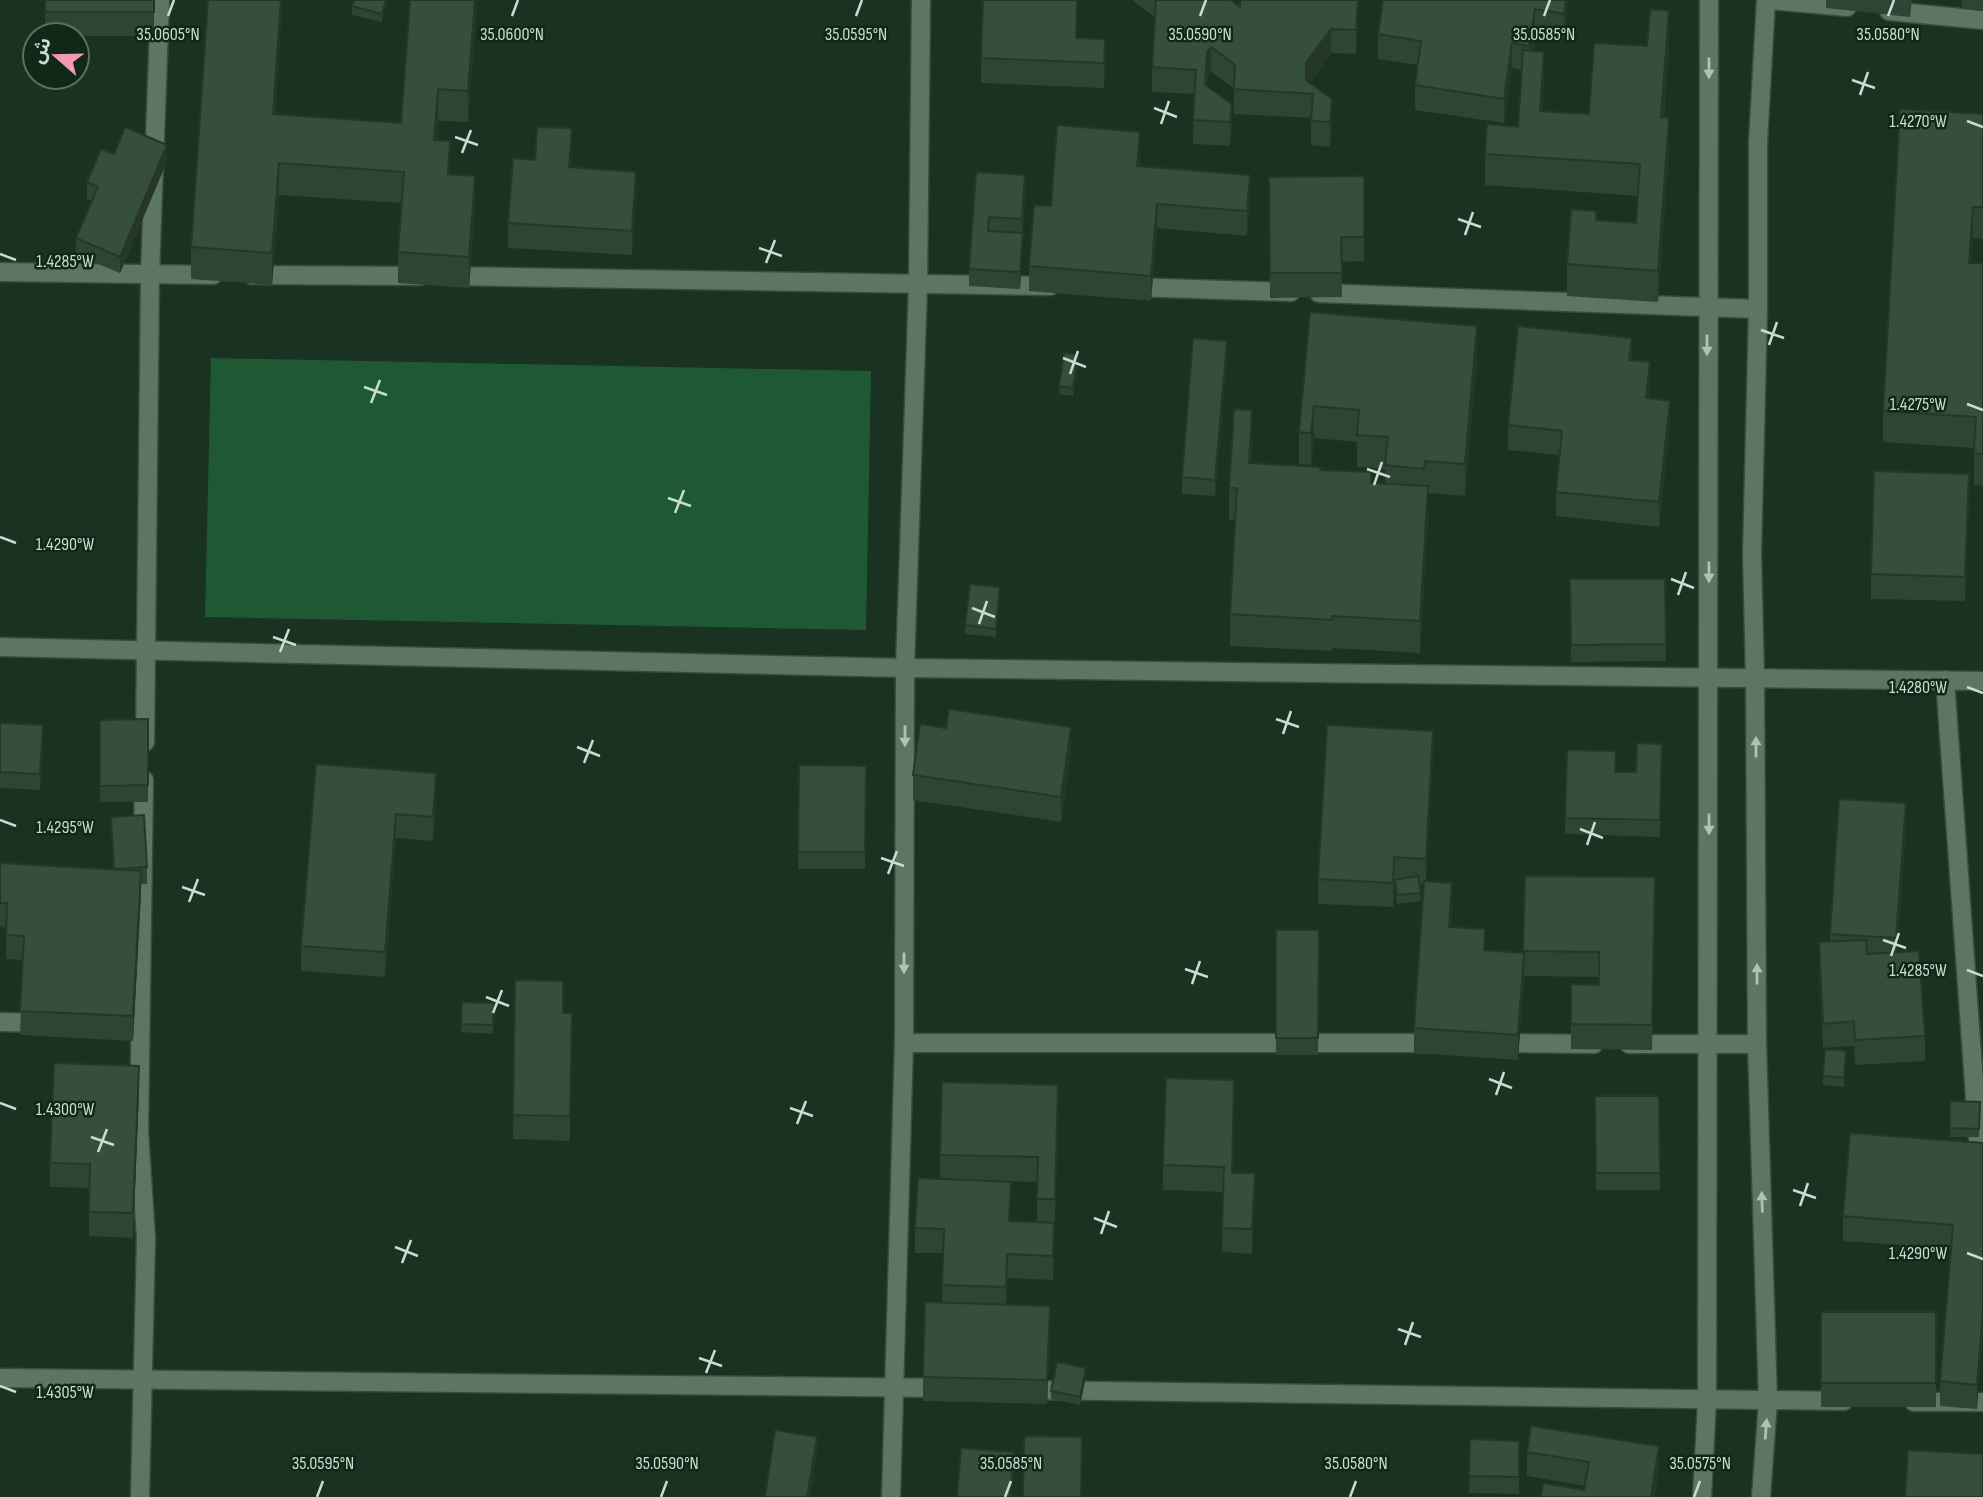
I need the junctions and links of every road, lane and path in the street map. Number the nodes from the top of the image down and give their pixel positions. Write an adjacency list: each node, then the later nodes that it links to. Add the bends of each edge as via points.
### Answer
1 (160, 0): 7 (street)
2 (921, 0): 8 (street)
3 (1709, 0): 11 (street, one-way to 11)
4 (1768, 0): 5 (street); 12 (street, via 1758,143)
5 (1983, 20)
6 (0, 272): 7 (street)
7 (150, 275): 8 (street, via 537,276); 14 (street)
8 (918, 285): 9 (street); 15 (street)
9 (1069, 286)
10 (1110, 286): 11 (street)
11 (1707, 309): 12 (street); 16 (street, one-way to 16)
12 (1758, 309): 17 (street, via 1752,555)
13 (0, 647): 14 (street)
14 (147, 649): 15 (street); 27 (street, via 133,1025 146,1238)
15 (905, 668): 16 (street); 22 (street, one-way to 22)
16 (1710, 676): 17 (street); 23 (street, one-way to 23)
17 (1755, 677): 18 (street); 24 (street, one-way to 17)
18 (1945, 680): 19 (street); 25 (street)
19 (1983, 681)
20 (0, 1022): 21 (street)
21 (56, 1024)
22 (904, 1043): 23 (street); 28 (street)
23 (1708, 1044): 24 (street); 31 (street)
24 (1757, 1044): 32 (street, one-way to 24)
25 (1983, 1208)
26 (0, 1378): 27 (street)
27 (142, 1380): 28 (street); 36 (street)
28 (892, 1387): 29 (street); 37 (street)
29 (962, 1389)
30 (1003, 1389): 31 (street)
31 (1707, 1401): 32 (street); 38 (street)
32 (1768, 1401): 33 (street); 39 (street, one-way to 32)
33 (1862, 1402)
34 (1902, 1402): 35 (street)
35 (1983, 1402)
36 (140, 1497)
37 (891, 1497)
38 (1702, 1497)
39 (1761, 1497)

